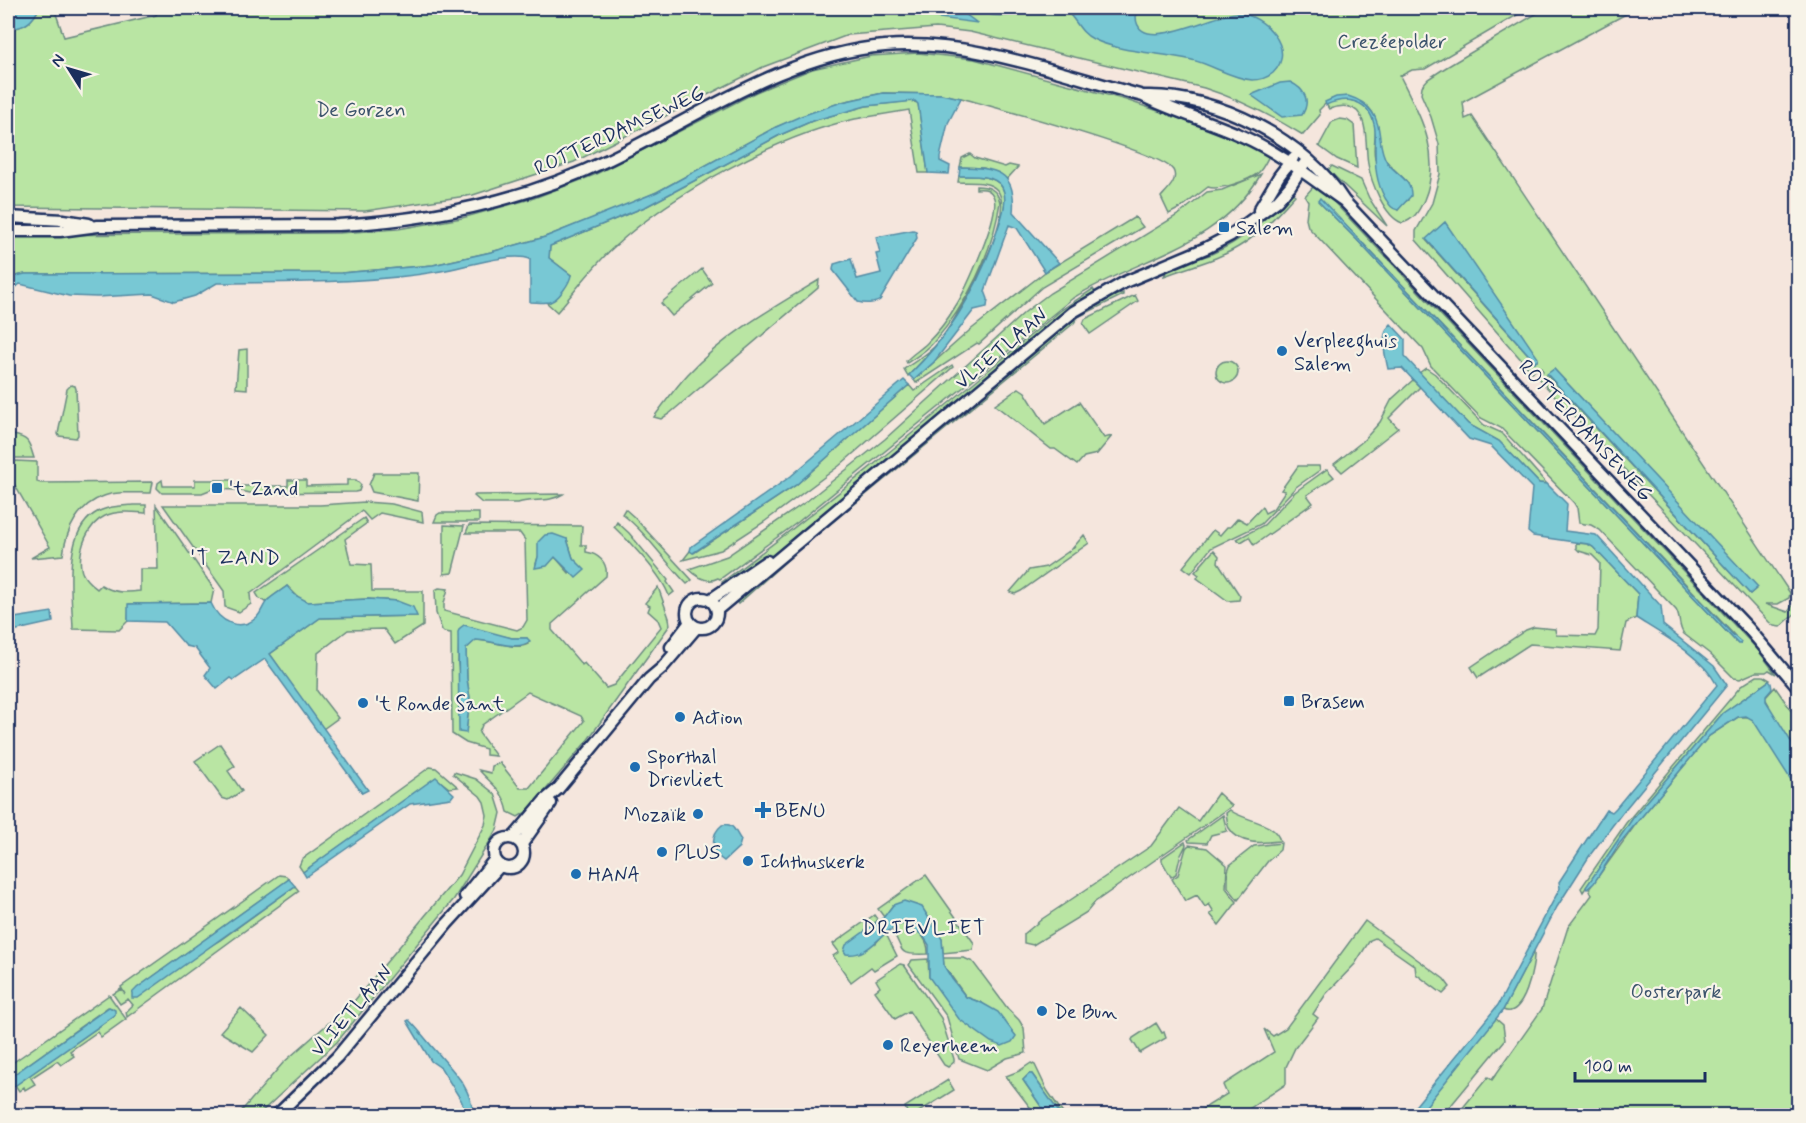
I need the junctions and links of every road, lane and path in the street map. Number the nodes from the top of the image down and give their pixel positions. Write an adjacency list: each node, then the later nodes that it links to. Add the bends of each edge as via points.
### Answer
1 (1143, 96): 2 (main road, ROTTERDAMSEWEG, via 1167,95 1222,110 1264,128); 3 (main road, ROTTERDAMSEWEG, via 1243,136); 7 (main road, ROTTERDAMSEWEG, via 976,51 926,45 873,47 800,65 576,174 470,209 410,220 338,225)
2 (1298, 152): 3 (main road, VLIETLAAN); 4 (main road, ROTTERDAMSEWEG)
3 (1290, 162): 4 (main road, ROTTERDAMSEWEG); 5 (main road, VLIETLAAN)
4 (1304, 164): 5 (main road, VLIETLAAN, via 1277,201); 11 (main road, ROTTERDAMSEWEG, via 1325,174 1344,201 1732,611)
5 (1258, 213): 9 (main road, VLIETLAAN, via 1222,240 1125,282 1072,312 773,564)
6 (8, 218): 7 (main road, ROTTERDAMSEWEG)
7 (98, 226): 8 (main road, ROTTERDAMSEWEG)
8 (8, 231)
9 (714, 605): 10 (main road, via 717,617 713,623 704,628); 10 (main road, via 701,598 692,602 687,610)
10 (693, 625): 12 (main road, via 662,668)
11 (1798, 687)
12 (517, 841): 13 (main road, via 498,841 494,848); 13 (main road, via 524,855 520,863 511,868)
13 (497, 862): 14 (main road, VLIETLAAN, via 337,1057)
14 (276, 1116)

